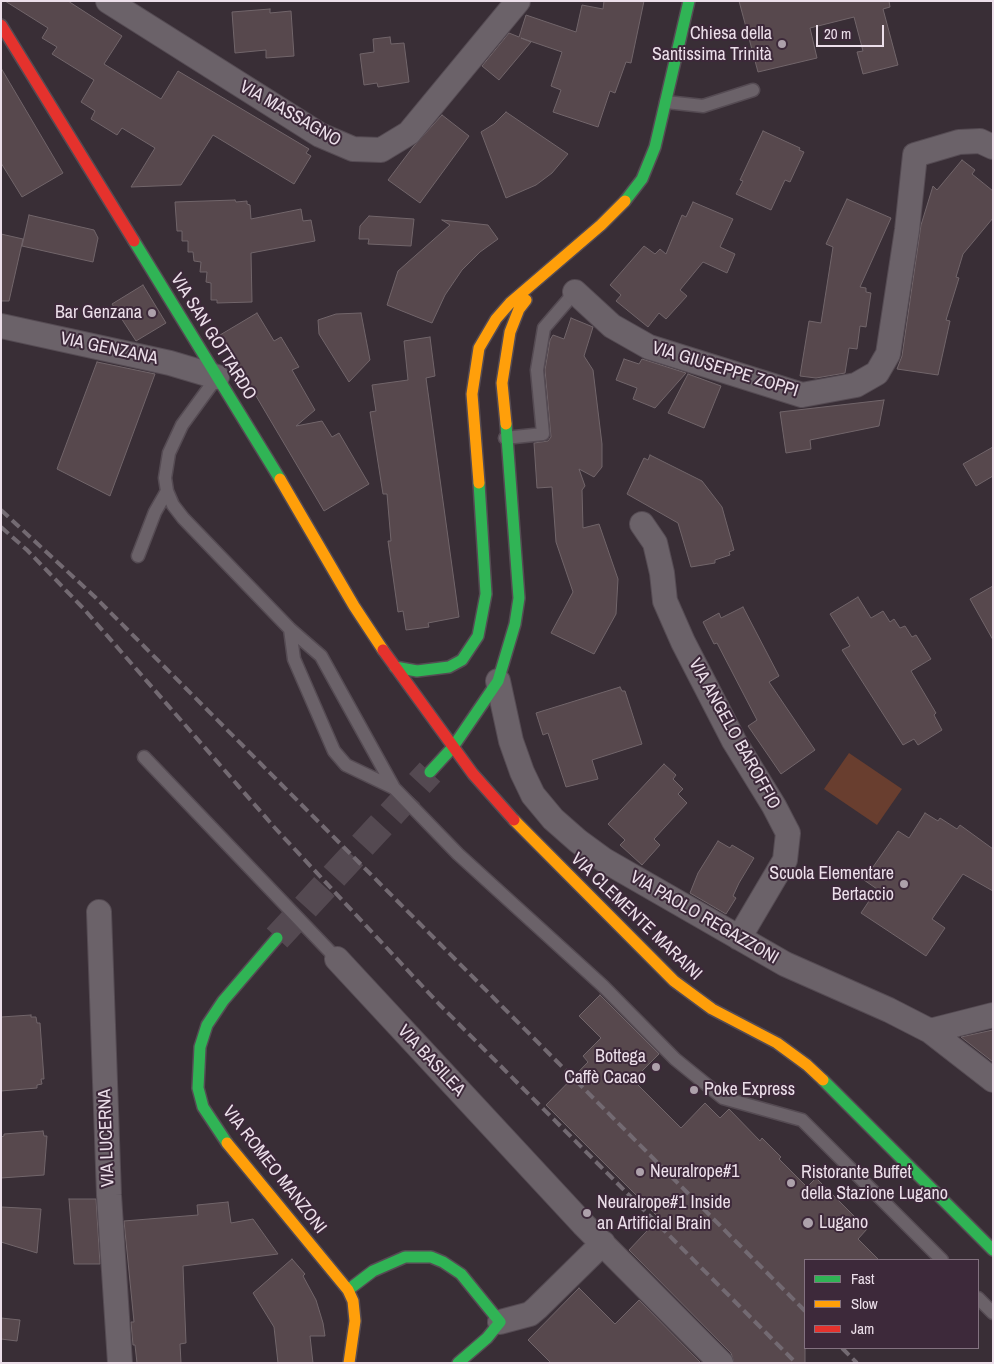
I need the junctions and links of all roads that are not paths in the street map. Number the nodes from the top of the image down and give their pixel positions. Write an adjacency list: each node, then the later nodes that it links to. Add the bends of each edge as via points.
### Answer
1 (108, 1): 2 (street, VIA MASSAGNO, via 320,135 353,150 381,150 409,133)
2 (518, 1)
3 (689, 1): 6 (main road)
4 (1, 25): 11 (main road, VIA SAN GOTTARDO)
5 (752, 90): 6 (lane, via 703,106)
6 (666, 102): 8 (main road, via 655,147 634,192)
7 (993, 147): 9 (street, VIA GIUSEPPE ZOPPI, via 980,141 958,142 915,155 888,354 877,373 856,385 802,395 649,347 612,326)
8 (547, 273): 12 (main road, via 519,309 510,332 502,383); 17 (main road, via 510,303 478,348 472,394 486,594 478,636 462,660 448,667 417,671)
9 (575, 292): 12 (lane, via 544,328 537,370 543,434)
10 (1, 326): 11 (street, VIA GENZANA, via 170,363)
11 (217, 377): 13 (lane, via 174,439 166,466); 17 (main road, VIA SAN GOTTARDO, via 354,606)
12 (506, 438): 18 (main road, via 519,598 509,650)
13 (167, 491): 15 (lane); 16 (lane, via 182,518)
14 (642, 524): 25 (street, VIA ANGELO BAROFFIO, via 655,543 665,600 684,642 734,741 788,833 785,860)
15 (138, 556)
16 (290, 629): 22 (lane, via 320,656); 22 (lane, via 294,659 334,750 346,765)
17 (395, 667): 19 (main road, VIA SAN GOTTARDO)
18 (498, 681): 19 (main road); 25 (street, VIA PAOLO REGAZZONI, via 510,741 522,772 534,795 553,819 604,860)
19 (453, 748): 21 (main road); 31 (main road, VIA CLEMENTE MARAINI, via 521,829 674,981 712,1009 777,1043 807,1066)
20 (144, 757): 26 (lane, VIA BASILEA)
21 (430, 772)
22 (394, 788): 32 (lane, via 458,854 603,986 675,1059 723,1098 802,1120)
23 (99, 912): 37 (street, VIA LUCERNA, via 109,1195)
24 (277, 938): 33 (main road, VIA ROMEO MANZONI, via 223,1001 207,1026 200,1047 198,1088 203,1107 229,1146)
25 (739, 938): 28 (street, VIA PAOLO REGAZZONI, via 785,964)
26 (337, 959): 30 (street, VIA BASILEA)
27 (993, 1015): 28 (street)
28 (930, 1031): 29 (street, VIA PAOLO REGAZZONI)
29 (993, 1080)
30 (603, 1243): 36 (street, via 530,1314); 40 (street, VIA BASILEA)
31 (993, 1250)
32 (941, 1259)
33 (348, 1290): 36 (main road, via 373,1271 393,1262 411,1257 430,1258 461,1274); 38 (main road, via 355,1321)
34 (979, 1299): 35 (lane)
35 (993, 1314)
36 (500, 1322): 39 (main road)
37 (120, 1363)
38 (349, 1363)
39 (458, 1363)
40 (721, 1363)

